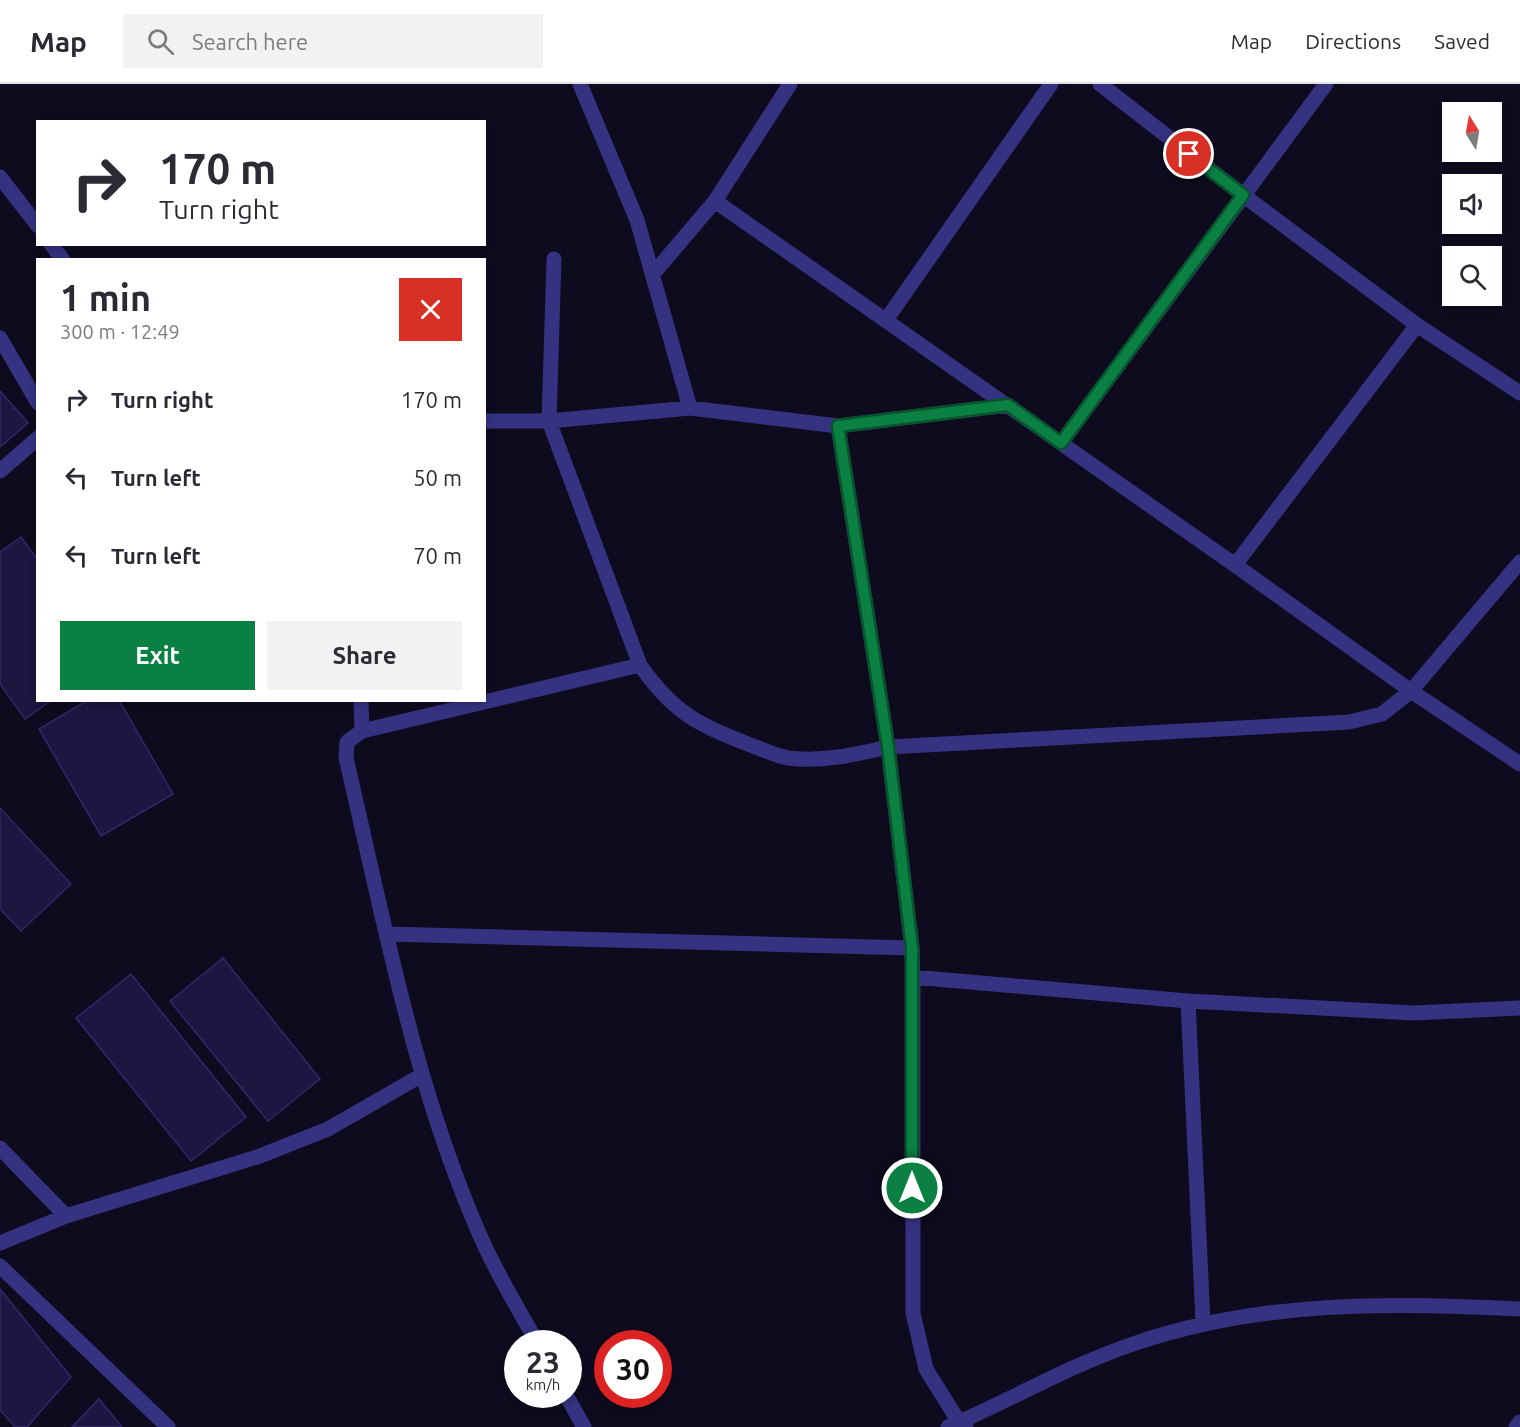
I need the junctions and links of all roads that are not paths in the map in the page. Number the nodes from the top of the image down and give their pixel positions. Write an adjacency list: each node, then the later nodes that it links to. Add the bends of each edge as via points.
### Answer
1 (580, 84): 11 (street, via 637,220)
2 (790, 84): 8 (street)
3 (1051, 84): 12 (street)
4 (1100, 84): 7 (street)
5 (1326, 84): 7 (street)
6 (0, 177): 9 (street)
7 (1243, 195): 13 (street); 23 (street)
8 (715, 201): 11 (street); 12 (street)
9 (36, 223)
10 (554, 259): 20 (street)
11 (653, 274): 18 (street)
12 (886, 320): 17 (street)
13 (1417, 326): 15 (street); 26 (street)
14 (0, 338): 16 (street)
15 (1520, 393)
16 (36, 400)
17 (1008, 405): 21 (street); 23 (street)
18 (690, 408): 20 (street); 21 (street)
19 (486, 421): 20 (street)
20 (549, 422): 27 (street)
21 (838, 426): 33 (street)
22 (36, 440): 24 (street)
23 (1061, 443): 26 (street)
24 (0, 471)
25 (1520, 562): 28 (street)
26 (1235, 565): 28 (street)
27 (640, 665): 31 (street); 33 (street, via 657,689 684,715 786,758 841,758)
28 (1411, 691): 33 (street, via 1382,714 1349,722); 34 (street)
29 (361, 702): 32 (street)
30 (484, 702): 32 (street)
31 (486, 702)
32 (362, 731): 35 (street, via 347,742 346,758)
33 (888, 747): 36 (street)
34 (1520, 764)
35 (387, 934): 36 (street); 40 (street)
36 (912, 948): 37 (street)
37 (913, 977): 38 (street); 50 (street, via 913,1313 926,1369)
38 (1188, 1001): 39 (street, via 1414,1013); 46 (street)
39 (1520, 1008)
40 (422, 1075): 42 (street, via 328,1129 260,1156); 47 (street, via 483,1242)
41 (0, 1148): 42 (street)
42 (66, 1216): 43 (street)
43 (0, 1243)
44 (0, 1266): 51 (street)
45 (1520, 1309): 46 (street, via 1344,1306)
46 (1203, 1322): 50 (street, via 1134,1343 1054,1376)
47 (530, 1330)
48 (573, 1408): 52 (street)
49 (1520, 1422): 53 (street)
50 (958, 1425)
51 (168, 1427)
52 (584, 1427)
53 (1516, 1427)

